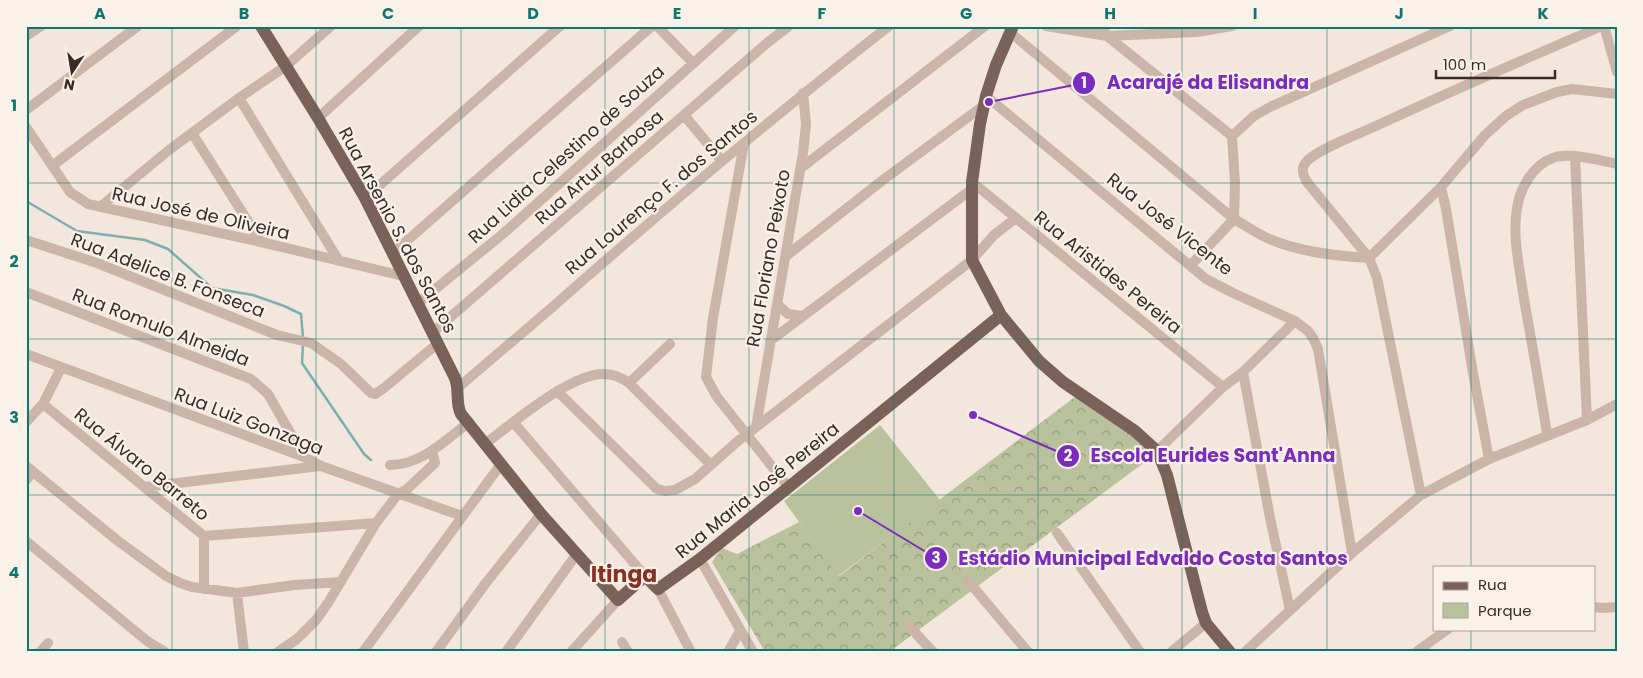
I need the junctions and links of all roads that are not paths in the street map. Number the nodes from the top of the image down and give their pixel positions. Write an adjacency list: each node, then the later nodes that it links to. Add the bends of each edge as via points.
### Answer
1 (41, 26): 20 (street)
2 (138, 26): 29 (street)
3 (237, 26): 39 (street)
4 (261, 26): 23 (main road, Rua Arsenio S. dos Santos)
5 (331, 26): 23 (street)
6 (419, 26): 31 (street)
7 (560, 26): 43 (street)
8 (652, 26): 49 (street)
9 (657, 26): 22 (street)
10 (735, 26): 22 (street, Rua Lidia Celestino de Souza)
11 (789, 26): 30 (street, Rua Artur Barbosa)
12 (889, 26): 25 (street, Rua Lourenço F. dos Santos)
13 (985, 26): 40 (street)
14 (1046, 26): 21 (street)
15 (1101, 26): 21 (street)
16 (1232, 26): 21 (street, via 1197,32)
17 (1450, 26): 34 (street, via 1270,107 1254,116)
18 (1603, 26): 24 (street); 51 (street, via 1313,155 1302,171 1307,182)
19 (1012, 30): 28 (main road); 46 (street)
20 (26, 36)
21 (1108, 36): 34 (street)
22 (693, 63): 57 (street, Rua Lidia Celestino de Souza, via 504,233)
23 (286, 66): 27 (street); 31 (main road, Rua Arsenio S. dos Santos)
24 (1617, 72)
25 (803, 94): 35 (street, Rua Lourenço F. dos Santos); 40 (street, Rua Floriano Peixoto, via 806,124)
26 (1617, 94): 42 (street, via 1572,89 1523,106 1485,135)
27 (239, 98): 33 (street); 53 (street)
28 (984, 101): 41 (main road); 50 (street); 54 (street, Rua José Vicente)
29 (26, 110)
30 (684, 115): 37 (street); 62 (street, Rua Artur Barbosa)
31 (318, 118): 43 (main road, Rua Arsenio S. dos Santos)
32 (26, 127): 39 (street, Rua José de Oliveira)
33 (192, 133): 44 (street); 48 (street)
34 (1232, 136): 46 (street)
35 (744, 143): 37 (street, Rua Lourenço F. dos Santos); 81 (street, via 706,369 708,383)
36 (1575, 157): 38 (street); 75 (street); 80 (street, via 1559,156 1538,168 1524,186 1516,216 1519,266)
37 (722, 161): 69 (street, Rua Lourenço F. dos Santos)
38 (1617, 164)
39 (52, 166): 44 (street, Rua José de Oliveira, via 75,197)
40 (801, 168): 50 (street, Rua Floriano Peixoto)
41 (972, 186): 45 (street, Rua Aristides Pereira); 52 (main road); 59 (street)
42 (1441, 187): 51 (street); 86 (street)
43 (365, 198): 49 (main road, Rua Arsenio S. dos Santos)
44 (100, 207): 48 (street, Rua José de Oliveira)
45 (1016, 218): 52 (street, via 994,235); 70 (street, Rua Aristides Pereira)
46 (1234, 219): 51 (street, via 1290,246); 54 (street)
47 (26, 240): 72 (street, Rua Adelice B. Fonseca, via 97,263 277,335 315,345)
48 (261, 242): 53 (street, Rua José de Oliveira)
49 (393, 253): 55 (main road, Rua Arsenio S. dos Santos)
50 (786, 256): 58 (street, Rua Floriano Peixoto)
51 (1369, 258): 95 (street, via 1377,278)
52 (972, 260): 60 (main road); 79 (street)
53 (338, 261): 55 (street, Rua José de Oliveira)
54 (1190, 265): 61 (street, Rua José Vicente, via 1215,284)
55 (403, 276): 57 (main road, Rua Arsenio S. dos Santos)
56 (26, 292): 85 (street, Rua Romulo Almeida, via 251,379 268,394)
57 (418, 304): 62 (main road, Rua Arsenio S. dos Santos)
58 (777, 304): 59 (street, via 788,314); 63 (street, Rua Floriano Peixoto)
59 (802, 316): 63 (street)
60 (1001, 316): 84 (main road, via 1050,372 1129,426); 93 (main road, Rua Maria José Pereira)
61 (1295, 321): 67 (street); 102 (street, Rua José Vicente, via 1313,338 1318,350)
62 (434, 338): 69 (main road, Rua Arsenio S. dos Santos); 72 (street, Rua Artur Barbosa)
63 (770, 341): 79 (street, Rua Floriano Peixoto)
64 (670, 344): 68 (street)
65 (26, 354): 66 (street, Rua Luiz Gonzaga)
66 (61, 368): 73 (street); 85 (street, Rua Luiz Gonzaga)
67 (1243, 372): 70 (street); 114 (street)
68 (629, 382): 71 (street, via 603,374 576,381); 89 (street)
69 (459, 387): 77 (main road, Rua Arsenio S. dos Santos, via 459,409)
70 (1223, 387): 84 (street)
71 (558, 391): 78 (street); 89 (street, via 657,488 675,490)
72 (375, 394)
73 (43, 404): 76 (street); 92 (street, Rua Álvaro Barreto)
74 (1617, 404): 75 (street)
75 (1587, 420): 80 (street)
76 (26, 422)
77 (468, 422): 82 (main road, Rua Arsenio S. dos Santos); 83 (street)
78 (514, 423): 82 (street); 105 (street)
79 (756, 427): 81 (street)
80 (1547, 434): 86 (street)
81 (746, 435): 89 (street); 93 (street)
82 (486, 444): 87 (main road, Rua Arsenio S. dos Santos)
83 (432, 451): 88 (street, via 404,463); 94 (street, via 435,463)
84 (1157, 451): 115 (main road, via 1168,475)
85 (304, 457): 90 (street, Rua Luiz Gonzaga)
86 (1489, 459): 95 (street)
87 (501, 464): 96 (main road, Rua Arsenio S. dos Santos); 97 (street)
88 (390, 465)
89 (711, 465)
90 (320, 466): 92 (street); 94 (street, Rua Luiz Gonzaga)
91 (28, 473): 108 (street, via 150,566 180,583)
92 (144, 487): 100 (street, Rua Álvaro Barreto)
93 (788, 488): 104 (main road, Rua Maria José Pereira)
94 (398, 494): 97 (street, Rua Luiz Gonzaga); 98 (street)
95 (1422, 495): 102 (street)
96 (541, 514): 103 (main road, Rua Arsenio S. dos Santos); 126 (street)
97 (462, 516): 125 (street)
98 (376, 523): 100 (street, Rua Álvaro Barreto); 106 (street)
99 (1057, 533): 135 (street)
100 (204, 536): 108 (street)
101 (26, 541): 122 (street, via 147,641)
102 (1352, 553): 114 (street)
103 (576, 555): 111 (main road, Rua Arsenio S. dos Santos); 127 (street)
104 (700, 559): 109 (main road, Rua Maria José Pereira); 118 (street)
105 (645, 576): 109 (main road); 111 (main road)
106 (341, 582): 110 (street); 124 (street, via 310,628)
107 (969, 582): 134 (street)
108 (204, 589): 110 (street)
109 (658, 589): 130 (street)
110 (236, 593): 123 (street)
111 (618, 600): 128 (street)
112 (1596, 606): 113 (street)
113 (1617, 607)
114 (1290, 610): 138 (street)
115 (1206, 623): 136 (street); 137 (main road)
116 (909, 626): 133 (street)
117 (1447, 630): 139 (street)
118 (740, 631): 131 (street); 132 (street)
119 (622, 642): 129 (street)
120 (48, 643): 121 (street)
121 (40, 652)
122 (165, 652)
123 (244, 652)
124 (278, 652)
125 (363, 652)
126 (436, 652)
127 (506, 652)
128 (572, 652)
129 (628, 652)
130 (691, 652)
131 (728, 652)
132 (753, 652)
133 (933, 652)
134 (1028, 652)
135 (1140, 652)
136 (1171, 652)
137 (1230, 652)
138 (1245, 652)
139 (1416, 652)

